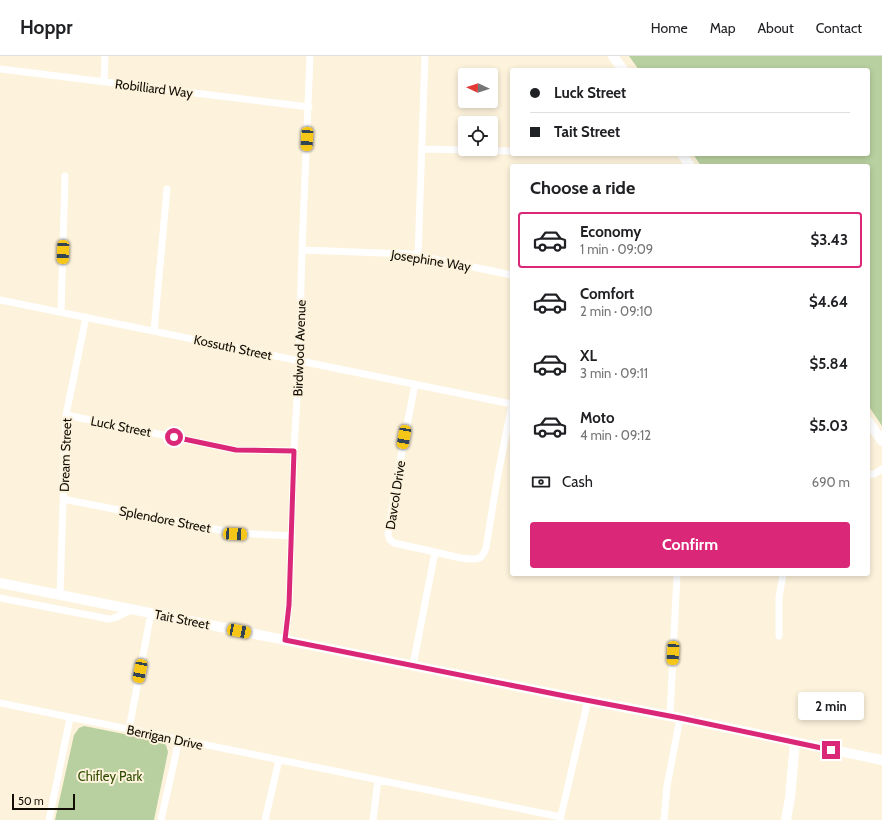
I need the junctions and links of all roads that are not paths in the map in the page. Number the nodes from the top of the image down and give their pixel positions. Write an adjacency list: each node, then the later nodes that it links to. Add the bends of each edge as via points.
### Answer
1 (106, 56): 7 (street)
2 (310, 56): 8 (street, Birdwood Avenue)
3 (425, 56): 9 (street)
4 (613, 56): 6 (street)
5 (0, 68): 7 (street, Robilliard Way)
6 (622, 68)
7 (104, 81): 8 (street, Robilliard Way)
8 (309, 107): 13 (street, Birdwood Avenue)
9 (422, 148): 10 (street); 14 (street)
10 (510, 151)
11 (65, 176): 17 (street)
12 (167, 189): 19 (street)
13 (302, 250): 14 (street, Josephine Way, via 399,253); 20 (street, Birdwood Avenue)
14 (418, 256): 15 (street, Josephine Way)
15 (510, 275)
16 (0, 300): 17 (street, Kossuth Street)
17 (61, 312): 18 (street, Kossuth Street)
18 (86, 317): 19 (street, Kossuth Street); 24 (street, Dream Street)
19 (154, 331): 20 (street, Kossuth Street)
20 (299, 361): 21 (street, Kossuth Street); 27 (street, Birdwood Avenue)
21 (415, 384): 22 (street, Kossuth Street); 32 (street, Davcol Drive, via 389,536 390,541 396,544)
22 (510, 404)
23 (510, 414): 32 (street, via 483,555 472,559)
24 (66, 415): 27 (street, Luck Street, via 236,450); 30 (street, Dream Street)
25 (870, 424): 26 (street)
26 (882, 441)
27 (294, 451): 31 (street, Birdwood Avenue)
28 (882, 469): 29 (street)
29 (870, 475)
30 (63, 499): 31 (street, Splendore Street, via 235,534); 36 (street, Dream Street)
31 (292, 536): 41 (street, Birdwood Avenue)
32 (435, 552): 42 (street)
33 (677, 576): 45 (street)
34 (782, 576): 40 (street)
35 (0, 583): 36 (street, Tait Street)
36 (60, 595): 38 (street, Tait Street)
37 (0, 598): 38 (street, via 109,620)
38 (133, 610): 39 (street, Tait Street)
39 (151, 613): 41 (street, Tait Street); 47 (street)
40 (779, 636)
41 (285, 640): 42 (street, Tait Street)
42 (413, 665): 43 (street, Tait Street)
43 (588, 700): 45 (street, Tait Street); 53 (street)
44 (0, 704): 46 (street, Berrigan Drive)
45 (675, 717): 49 (street, Tait Street); 58 (street)
46 (70, 718): 47 (street, Berrigan Drive); 54 (street)
47 (129, 729): 48 (street, Berrigan Drive)
48 (179, 740): 50 (street, Berrigan Drive); 55 (street)
49 (795, 742): 51 (street, Tait Street); 59 (street)
50 (279, 760): 52 (street, Berrigan Drive); 56 (street)
51 (882, 760)
52 (378, 780): 53 (street, Berrigan Drive); 57 (street)
53 (561, 819)
54 (49, 820)
55 (161, 820)
56 (265, 820)
57 (373, 820)
58 (664, 820)
59 (786, 820)

